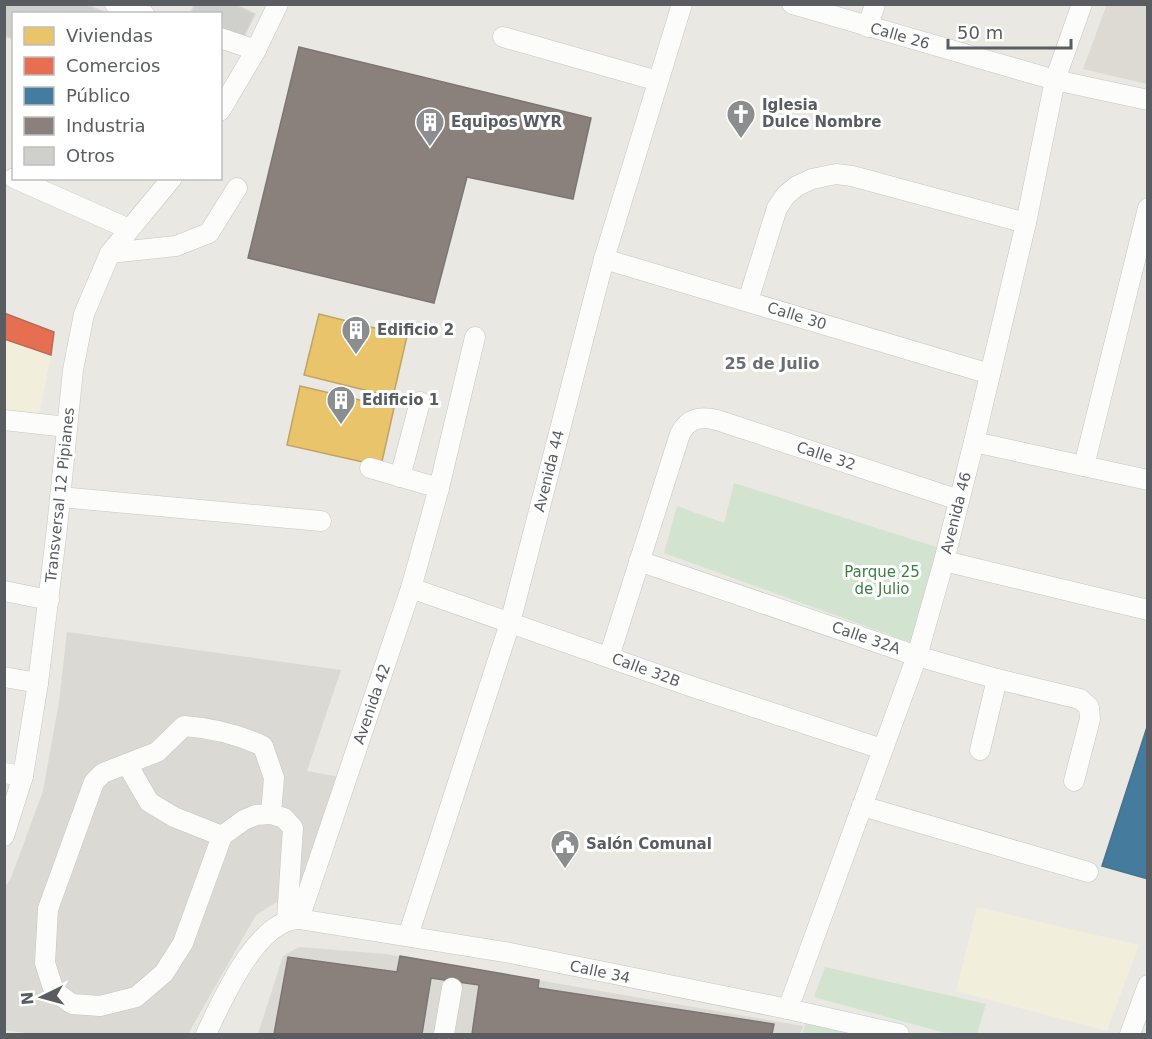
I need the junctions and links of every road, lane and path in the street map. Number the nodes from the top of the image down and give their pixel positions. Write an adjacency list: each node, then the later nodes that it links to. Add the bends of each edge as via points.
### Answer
1 (278, 4): 9 (street)
2 (682, 4): 11 (street, Avenida 44)
3 (792, 4): 6 (street, Calle 26)
4 (875, 4): 6 (street)
5 (1082, 4): 10 (street, Avenida 46)
6 (868, 27): 10 (street, Calle 26)
7 (503, 36): 11 (street)
8 (222, 39): 9 (street)
9 (256, 50): 13 (street)
10 (1055, 80): 12 (street, Calle 26); 18 (street, Avenida 46)
11 (658, 81): 21 (street, Avenida 44)
12 (1148, 100)
13 (222, 108)
14 (19, 180): 19 (street)
15 (170, 180): 19 (street, Transversal 12 Pipianes)
16 (237, 189): 20 (street, via 209,233 176,246)
17 (1148, 208): 29 (street)
18 (1026, 223): 22 (street, via 852,176 836,174 812,179 791,190 777,208); 24 (street, Avenida 46)
19 (129, 229): 20 (street, Transversal 12 Pipianes)
20 (110, 253): 27 (street, Transversal 12 Pipianes, via 84,314)
21 (604, 259): 22 (street, Calle 30); 43 (street, Avenida 44)
22 (748, 301): 24 (street, Calle 30)
23 (475, 337): 33 (street, Avenida 42)
24 (990, 374): 28 (street, Avenida 46)
25 (420, 402): 31 (street)
26 (4, 420): 27 (street)
27 (67, 427): 34 (street, Transversal 12 Pipianes)
28 (974, 442): 29 (street); 35 (street, Avenida 46)
29 (1084, 466): 32 (street)
30 (370, 468): 31 (street)
31 (400, 477): 33 (street)
32 (1148, 480)
33 (439, 488): 39 (street, Avenida 42)
34 (60, 497): 36 (street); 41 (street, Transversal 12 Pipianes)
35 (959, 500): 37 (street, Calle 32, via 717,420 692,420 680,434); 38 (street, Avenida 46)
36 (321, 521)
37 (639, 561): 44 (street, Calle 32A); 45 (street)
38 (944, 561): 42 (street); 44 (street, Avenida 46)
39 (411, 588): 43 (street, Calle 32B); 59 (street, Avenida 42)
40 (4, 591): 41 (street)
41 (49, 600): 48 (street, Transversal 12 Pipianes)
42 (1148, 610)
43 (510, 623): 45 (street, Calle 32B); 60 (street, Avenida 44)
44 (917, 656): 47 (street, Calle 32A); 49 (street, Avenida 46)
45 (609, 657): 49 (street, Calle 32B)
46 (4, 677): 48 (street)
47 (997, 679): 50 (street); 53 (street, Calle 32A, via 1087,704 1089,727)
48 (38, 683): 52 (street, Transversal 12 Pipianes)
49 (882, 749): 54 (street, Avenida 46)
50 (980, 750)
51 (127, 764): 55 (street, via 157,752 184,726 239,735 263,746 274,778); 57 (street, via 149,802 174,817); 57 (street, via 104,773 94,782 48,909 45,963 54,991 72,1004 100,1006 136,997 164,973 183,943)
52 (14, 774): 56 (street, Transversal 12 Pipianes)
53 (1074, 782)
54 (862, 806): 58 (street); 63 (street, Avenida 46)
55 (270, 814): 57 (street, via 244,820); 59 (street, via 284,818 293,828)
56 (4, 836)
57 (222, 836)
58 (1088, 872)
59 (293, 919): 60 (street, Calle 34); 65 (street, via 272,930 232,979)
60 (408, 936): 63 (street, Calle 34, via 510,952)
61 (1148, 985): 67 (street)
62 (452, 988): 66 (street)
63 (788, 1009): 64 (street, Calle 34)
64 (886, 1033)
65 (206, 1035)
66 (444, 1035)
67 (1130, 1035)

